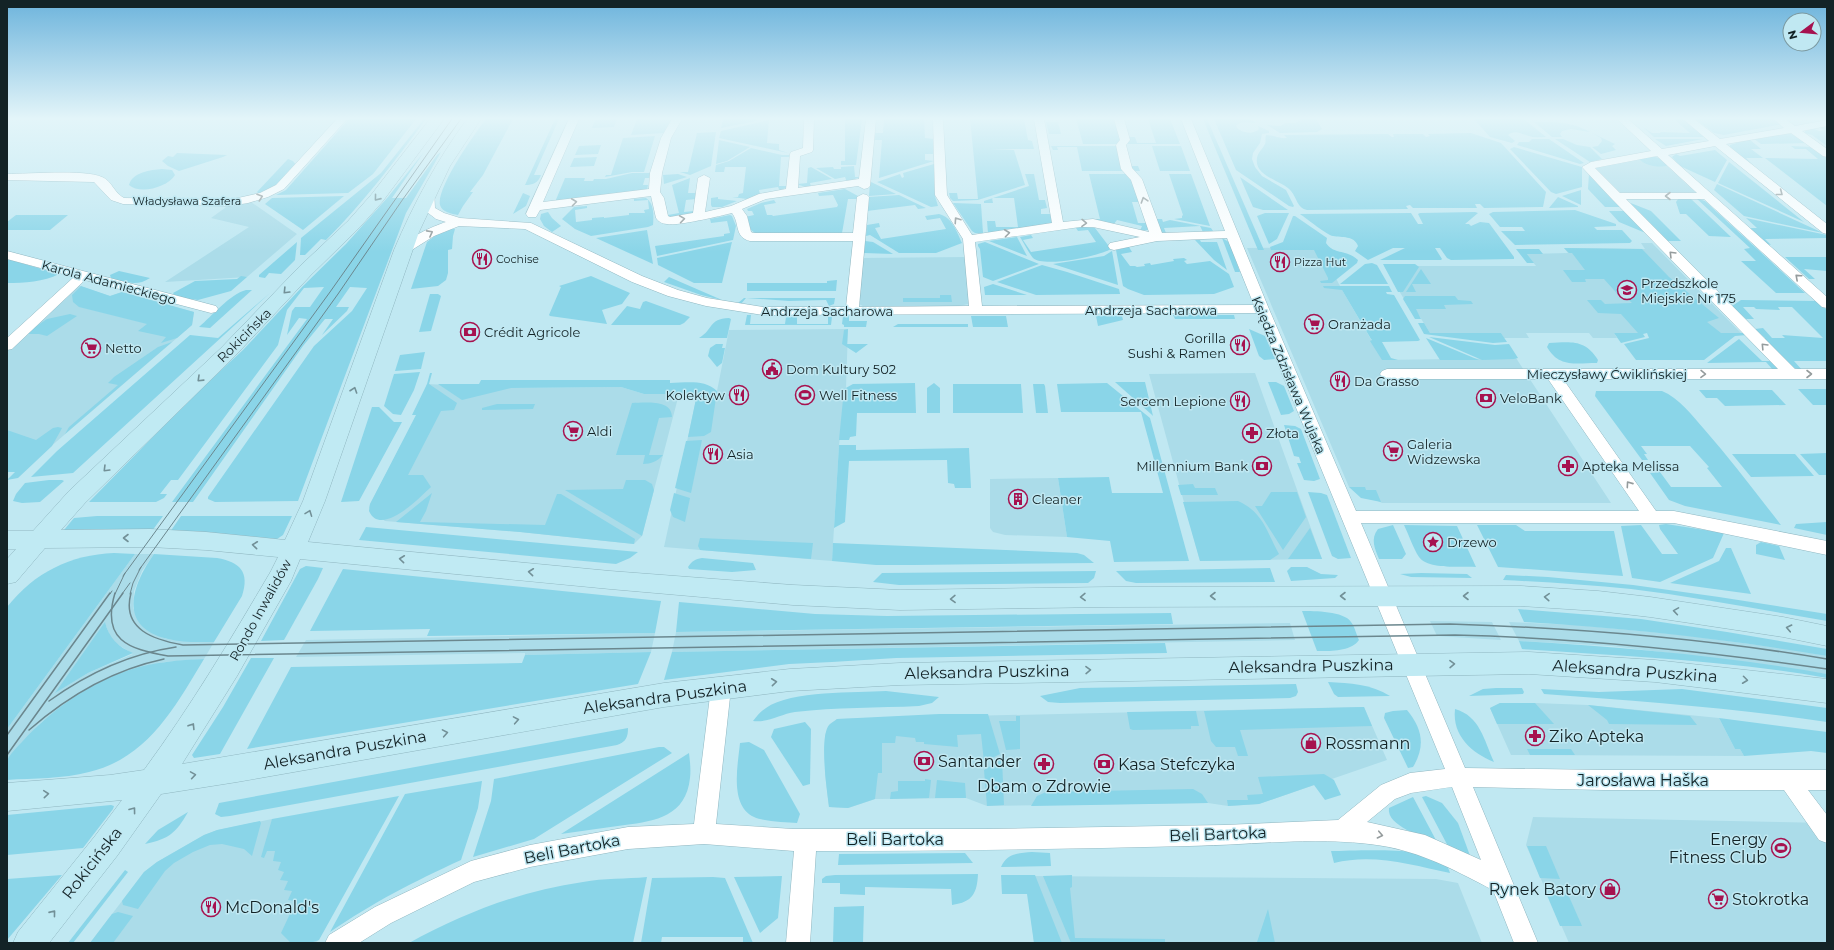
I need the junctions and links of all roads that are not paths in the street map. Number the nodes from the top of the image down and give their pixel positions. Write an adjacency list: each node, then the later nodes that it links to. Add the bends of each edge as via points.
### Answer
1 (302, 163): 15 (street, Władysława Szafera, one-way to 1, via 97,179 116,199 123,201 239,202 264,195 280,187)
2 (403, 163): 50 (main road, Rokicińska, one-way to 50, via 378,198 354,224)
3 (444, 163): 18 (main road)
4 (554, 163): 23 (street)
5 (659, 163): 19 (street)
6 (793, 163): 20 (street)
7 (867, 163): 17 (street)
8 (940, 163): 33 (street, one-way to 8, via 941,196)
9 (1047, 163): 28 (street)
10 (1126, 163): 32 (street, one-way to 10, via 1136,179 1127,169)
11 (1204, 163): 30 (street, Księdza Zdzisława Wujaka)
12 (1600, 163): 21 (street, via 1588,167)
13 (1671, 163): 22 (street)
14 (1744, 163): 29 (street, one-way to 29)
15 (7, 177)
16 (704, 178): 25 (street)
17 (864, 188): 20 (street); 31 (street)
18 (428, 191): 26 (street, via 429,209 440,216); 35 (main road)
19 (654, 192): 23 (street, one-way to 19); 25 (street, one-way to 25, via 663,220)
20 (788, 192): 24 (street, via 763,196)
21 (1615, 196): 22 (street, one-way to 21); 46 (street, one-way to 21)
22 (1707, 196): 38 (street, one-way to 22)
23 (535, 207): 27 (street)
24 (735, 208): 25 (street); 31 (street, via 741,216 745,234 750,237)
25 (698, 216)
26 (459, 222): 27 (street); 35 (street, one-way to 26, via 438,229)
27 (526, 226): 42 (street, Andrzeja Sacharowa, via 637,279 706,302 763,311)
28 (1058, 226): 32 (street, one-way to 32, via 1080,223); 33 (street, one-way to 28)
29 (1827, 230)
30 (1232, 234): 32 (street); 40 (street, Księdza Zdzisława Wujaka)
31 (859, 237): 42 (street)
32 (1157, 237): 34 (street)
33 (969, 239): 41 (street)
34 (1114, 246)
35 (403, 250): 53 (main road, one-way to 35, via 319,487)
36 (7, 255): 37 (street, Karola Adamieckiego)
37 (83, 275): 39 (street, Karola Adamieckiego); 43 (street)
38 (1827, 304)
39 (211, 309)
40 (1262, 309): 41 (street, Andrzeja Sacharowa); 49 (street, Księdza Zdzisława Wujaka)
41 (976, 310): 42 (street, Andrzeja Sacharowa)
42 (852, 311)
43 (7, 346)
44 (1387, 374): 45 (street, Mieczysławy Ćwiklińskiej)
45 (1552, 374): 46 (street, Mieczysławy Ćwiklińskiej, one-way to 46); 48 (street, one-way to 45)
46 (1791, 374): 47 (street, Mieczysławy Ćwiklińskiej, one-way to 47)
47 (1827, 374)
48 (1652, 516): 49 (street); 52 (street, via 1684,518)
49 (1349, 518): 55 (street, Księdza Zdzisława Wujaka)
50 (38, 539): 51 (main road); 53 (main road, Rondo Inwalidów, one-way to 50, via 162,539); 54 (main road)
51 (7, 540)
52 (1827, 548)
53 (294, 549): 55 (main road, one-way to 53, via 900,600 771,593); 63 (main road, Rondo Inwalidów, one-way to 53, via 186,737 228,668)
54 (7, 575)
55 (1382, 596): 56 (main road, one-way to 55, via 1776,626 1598,601 1521,596); 57 (street, Księdza Zdzisława Wujaka)
56 (1827, 636)
57 (1412, 664): 58 (main road, Aleksandra Puszkina, one-way to 57, via 790,680 900,674); 59 (main road, Aleksandra Puszkina, one-way to 59, via 1529,663 1609,667); 60 (street, Księdza Zdzisława Wujaka)
58 (721, 688): 63 (main road, Aleksandra Puszkina, one-way to 58, via 250,767 635,699); 67 (street)
59 (1827, 691)
60 (1458, 777): 61 (street, Jarosława Haška); 65 (street, via 1410,783 1388,792); 69 (street, Księdza Zdzisława Wujaka)
61 (1790, 780): 62 (street, Jarosława Haška); 66 (street)
62 (1827, 780)
63 (154, 781): 64 (main road, one-way to 63, via 110,788); 70 (main road, Rokicińska, one-way to 63)
64 (7, 797)
65 (1342, 830): 68 (street, Beli Bartoka, via 986,840); 69 (street, Beli Bartoka, one-way to 69, via 1368,832 1415,842 1448,855)
66 (1827, 833)
67 (704, 834): 68 (street, Beli Bartoka); 71 (street, Beli Bartoka, via 628,838 530,856 472,872 383,915)
68 (806, 840): 72 (street)
69 (1501, 882): 73 (street, Księdza Zdzisława Wujaka)
70 (29, 943)
71 (337, 943)
72 (798, 943)
73 (1526, 943)

